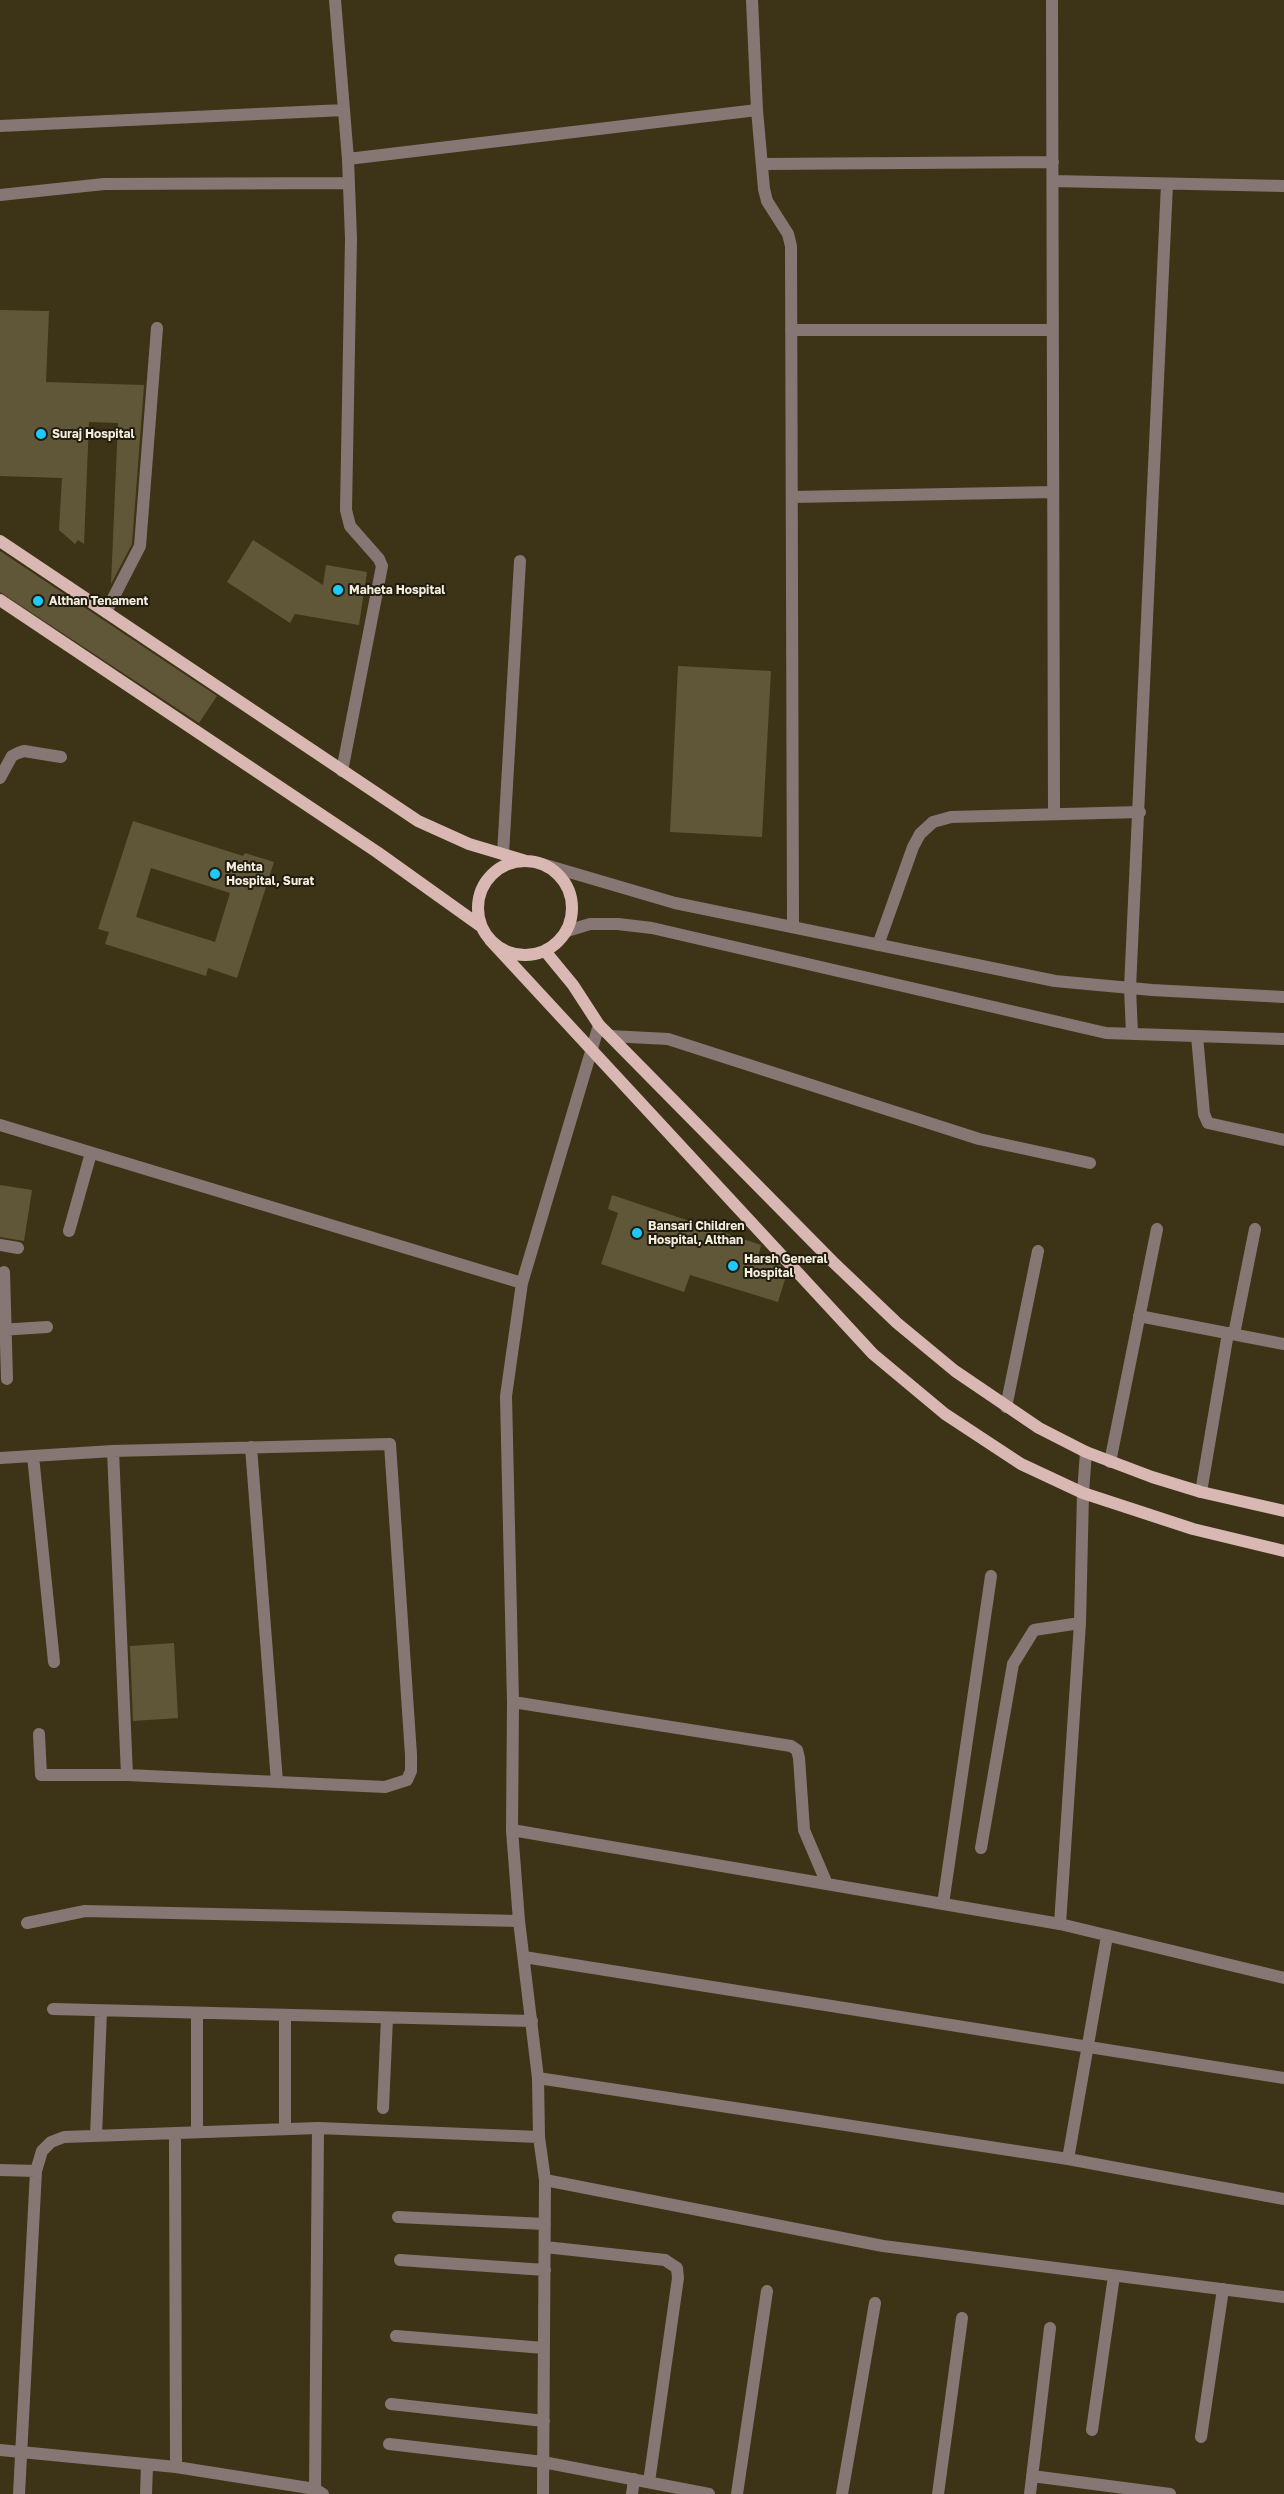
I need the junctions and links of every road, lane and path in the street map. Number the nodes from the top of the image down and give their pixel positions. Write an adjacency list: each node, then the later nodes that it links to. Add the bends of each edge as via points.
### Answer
1 (335, 0): 4 (street)
2 (752, 0): 5 (street)
3 (1052, 0): 8 (street)
4 (344, 110): 6 (street); 7 (street)
5 (757, 110): 7 (street); 9 (street)
6 (0, 126)
7 (348, 159): 11 (street)
8 (1053, 162): 9 (street); 10 (street)
9 (762, 164): 16 (street, via 767,201 788,234 791,246)
10 (1053, 181): 12 (street); 17 (street)
11 (348, 183): 14 (street, via 104,184); 25 (street, via 351,239 346,510 350,526 382,566)
12 (1167, 184): 13 (street); 27 (street)
13 (1284, 186)
14 (0, 196)
15 (157, 328): 23 (street, via 141,540 136,557)
16 (791, 330): 17 (street); 19 (street)
17 (1053, 330): 18 (street)
18 (1053, 492): 19 (street); 28 (street)
19 (792, 497): 33 (street)
20 (0, 541): 23 (main road)
21 (520, 562): 29 (street)
22 (0, 600): 32 (main road, via 377,852)
23 (106, 612): 25 (main road)
24 (61, 757): 26 (street, via 24,751 18,753 12,756)
25 (342, 771): 29 (main road, via 418,821 469,844)
26 (0, 778)
27 (1140, 812): 28 (street); 38 (street)
28 (1054, 814): 36 (street, via 950,818 933,822 920,834 913,847)
29 (503, 854): 30 (main road)
30 (526, 861): 31 (main road); 32 (main road, via 510,863 496,870 485,882 478,912)
31 (542, 864): 33 (street, via 675,903); 34 (main road, via 556,872 572,900)
32 (482, 927): 35 (main road)
33 (793, 927): 36 (street)
34 (566, 930): 37 (main road, via 557,943); 41 (street, via 590,924 652,928 1106,1033)
35 (490, 940): 37 (main road, via 515,954); 45 (main road)
36 (878, 944): 38 (street, via 1055,981)
37 (545, 951): 40 (main road, via 573,985)
38 (1130, 988): 39 (street); 41 (street)
39 (1284, 997)
40 (599, 1025): 42 (main road); 45 (street)
41 (1132, 1034): 43 (street)
42 (610, 1036): 49 (street, via 668,1039 979,1139); 64 (main road, via 897,1324)
43 (1197, 1036): 44 (street); 47 (street, via 1204,1114 1208,1123)
44 (1284, 1039)
45 (591, 1052): 57 (street); 72 (main road, via 873,1354 946,1414 995,1448)
46 (0, 1125): 48 (street)
47 (1284, 1140)
48 (91, 1153): 52 (street); 57 (street)
49 (1090, 1163)
50 (1157, 1229): 58 (street)
51 (1256, 1229): 61 (street)
52 (69, 1231)
53 (0, 1246): 54 (street)
54 (18, 1248)
55 (1038, 1251): 64 (street)
56 (4, 1272): 60 (street)
57 (522, 1283): 78 (street, via 506,1396)
58 (1139, 1316): 61 (street); 70 (street)
59 (47, 1327): 60 (street)
60 (2, 1330): 63 (street)
61 (1231, 1334): 62 (street); 71 (street)
62 (1284, 1344)
63 (7, 1379)
64 (1006, 1407): 67 (main road)
65 (251, 1447): 66 (street); 81 (street); 81 (street, via 390,1444 410,1771 407,1780 385,1787)
66 (114, 1451): 68 (street); 80 (street)
67 (1086, 1452): 70 (main road); 72 (street)
68 (33, 1456): 69 (street); 77 (street)
69 (0, 1458)
70 (1110, 1462): 71 (main road)
71 (1201, 1492): 73 (main road)
72 (1083, 1494): 74 (main road, via 1193,1529); 76 (street)
73 (1284, 1511)
74 (1284, 1551)
75 (991, 1576): 85 (street)
76 (1080, 1623): 83 (street, via 1034,1630 1013,1664); 88 (street)
77 (54, 1662)
78 (513, 1702): 82 (street); 84 (street, via 791,1746 799,1758 804,1830)
79 (39, 1734): 80 (street, via 41,1775)
80 (127, 1775): 81 (street)
81 (277, 1782)
82 (512, 1830): 84 (street); 86 (street)
83 (981, 1848)
84 (827, 1884): 85 (street)
85 (943, 1904): 88 (street)
86 (519, 1921): 87 (street, via 86,1911); 90 (street)
87 (27, 1923)
88 (1060, 1924): 89 (street)
89 (1107, 1936): 91 (street); 98 (street)
90 (524, 1956): 97 (street); 98 (street)
91 (1284, 1978)
92 (53, 2009): 93 (street)
93 (101, 2010): 94 (street); 106 (street)
94 (197, 2013): 95 (street); 104 (street)
95 (285, 2015): 96 (street); 103 (street)
96 (387, 2018): 97 (street); 101 (street)
97 (532, 2022): 99 (street)
98 (1087, 2046): 100 (street); 108 (street)
99 (538, 2078): 107 (street); 108 (street)
100 (1284, 2078)
101 (383, 2108)
102 (318, 2128): 103 (street); 107 (street); 141 (street)
103 (284, 2129): 104 (street)
104 (196, 2132): 105 (street)
105 (175, 2133): 106 (street); 136 (street)
106 (96, 2136): 110 (street, via 64,2137 51,2142 42,2150)
107 (539, 2137): 111 (street)
108 (1068, 2159): 112 (street)
109 (0, 2170): 110 (street)
110 (36, 2171): 133 (street)
111 (545, 2180): 114 (street); 118 (street, via 883,2246)
112 (1284, 2199)
113 (398, 2217): 114 (street)
114 (545, 2224): 115 (street)
115 (545, 2247): 117 (street); 139 (street, via 665,2260 677,2268)
116 (400, 2260): 117 (street)
117 (545, 2270): 126 (street)
118 (1114, 2276): 119 (street); 129 (street)
119 (1223, 2290): 121 (street); 130 (street)
120 (768, 2291): 147 (street)
121 (1284, 2297)
122 (875, 2302): 148 (street)
123 (962, 2318): 149 (street)
124 (1050, 2328): 137 (street)
125 (396, 2336): 126 (street)
126 (544, 2348): 128 (street)
127 (391, 2404): 128 (street)
128 (544, 2421): 134 (street)
129 (1092, 2430)
130 (1201, 2437)
131 (389, 2444): 134 (street)
132 (0, 2450): 133 (street)
133 (20, 2452): 135 (street); 142 (street)
134 (543, 2462): 138 (street); 144 (street)
135 (147, 2466): 136 (street); 143 (street)
136 (176, 2467): 141 (street)
137 (1032, 2476): 140 (street); 150 (street)
138 (634, 2479): 139 (street); 145 (street)
139 (649, 2482): 146 (street)
140 (1086, 2489): 151 (street)
141 (319, 2492)
142 (19, 2494)
143 (146, 2494)
144 (543, 2494)
145 (632, 2494)
146 (709, 2494)
147 (737, 2494)
148 (842, 2494)
149 (938, 2494)
150 (1030, 2494)
151 (1170, 2494)

